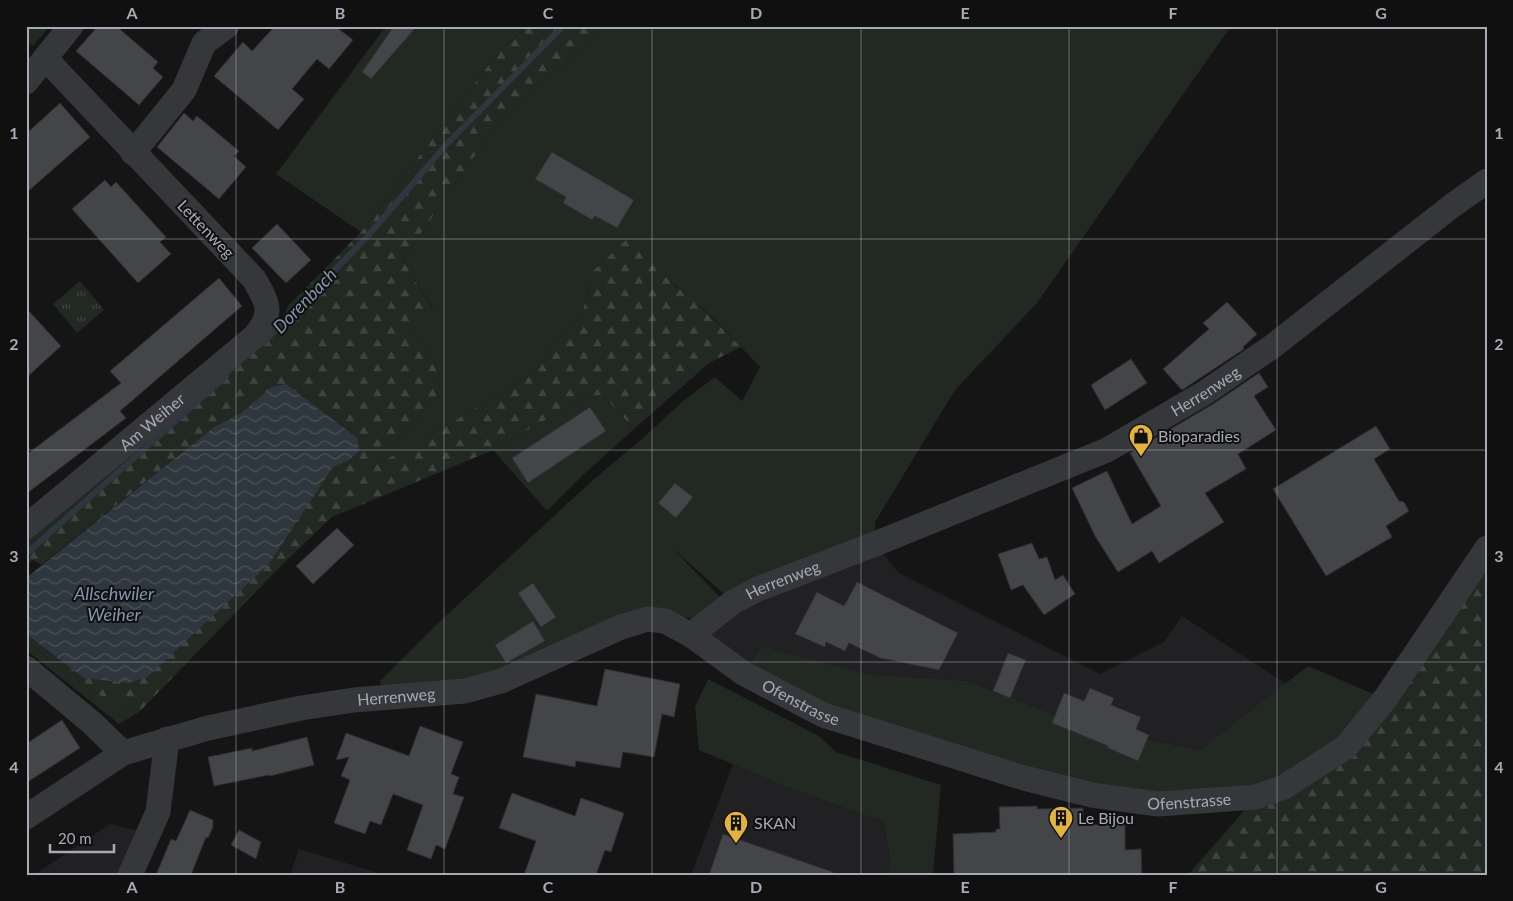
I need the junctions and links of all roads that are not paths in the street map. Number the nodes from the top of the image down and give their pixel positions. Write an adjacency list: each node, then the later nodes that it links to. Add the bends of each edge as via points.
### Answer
1 (71, 26): 3 (street)
2 (227, 26): 5 (street, via 204,43 184,90)
3 (45, 58): 4 (street); 5 (street, Lettenweg)
4 (26, 82)
5 (134, 153): 7 (street, Lettenweg, via 254,279 265,298)
6 (1487, 181): 10 (street, Herrenweg, via 1273,346 1206,392 1107,450 758,589 733,602)
7 (268, 312): 8 (street, Am Weiher, via 264,325 255,336)
8 (26, 527)
9 (1487, 548): 10 (street, Ofenstrasse, via 1385,699 1346,747 1284,787 1256,797 1158,804 1092,795 1024,778 822,714 743,673)
10 (691, 635): 12 (street, Herrenweg, via 665,621 648,619 621,627 501,681 465,691 354,700 273,714)
11 (26, 668): 13 (street)
12 (168, 739): 13 (street, Herrenweg); 15 (street, via 158,812)
13 (123, 753): 14 (street, Herrenweg)
14 (26, 817)
15 (130, 875)

